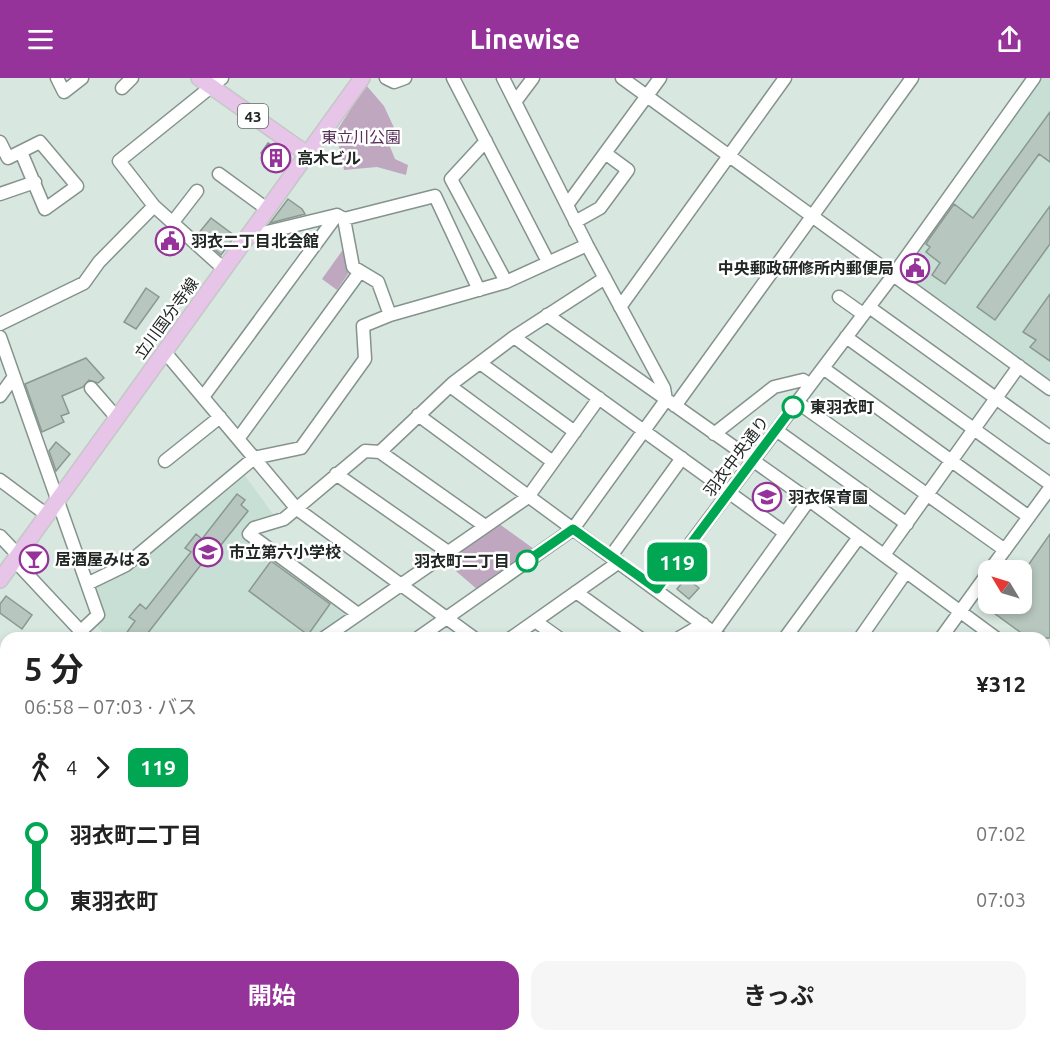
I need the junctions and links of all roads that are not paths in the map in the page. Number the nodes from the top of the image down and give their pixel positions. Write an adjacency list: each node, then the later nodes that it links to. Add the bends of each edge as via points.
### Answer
1 (57, 78): 2 (street, via 64,92)
2 (82, 78)
3 (132, 78): 16 (street)
4 (362, 78): 23 (main road, 立川国分寺線)
5 (386, 78): 6 (street, via 394,82)
6 (405, 78)
7 (453, 78): 19 (street)
8 (503, 78): 18 (street)
9 (533, 78): 18 (street)
10 (622, 78): 17 (street)
11 (660, 78): 17 (street)
12 (785, 78): 24 (street)
13 (912, 78): 32 (street)
14 (1034, 78): 41 (street, 羽衣中央通り)
15 (211, 81): 23 (main road, 43); 30 (street, via 119,161)
16 (122, 88)
17 (647, 96): 22 (street); 24 (street)
18 (515, 102): 29 (street)
19 (486, 141): 38 (street); 42 (street, via 451,179)
20 (0, 142): 21 (street, via 8,158)
21 (21, 152): 26 (street); 26 (street, via 40,142 77,186 45,209)
22 (604, 153): 29 (street); 35 (street, via 628,170 600,208)
23 (307, 154): 31 (main road, 立川国分寺線)
24 (730, 155): 32 (street); 46 (street)
25 (219, 174): 31 (street)
26 (35, 182): 28 (street)
27 (197, 191): 34 (street)
28 (0, 194)
29 (567, 205): 35 (street)
30 (154, 206): 34 (street); 50 (street, via 99,262 84,283)
31 (267, 209): 36 (main road, 立川国分寺線)
32 (813, 215): 41 (street); 68 (street)
33 (341, 217): 36 (street); 40 (street, via 353,267); 44 (street, via 435,195); 64 (street)
34 (173, 222): 39 (street)
35 (575, 222): 37 (street)
36 (247, 237): 39 (main road, 立川国分寺線)
37 (587, 245): 43 (street); 44 (street)
38 (545, 256)
39 (224, 269): 54 (main road, 立川国分寺線)
40 (359, 273): 48 (street, via 378,282); 78 (street)
41 (894, 274): 47 (street, 羽衣中央通り); 56 (street)
42 (502, 276)
43 (605, 278): 46 (street); 49 (street)
44 (479, 290): 48 (street)
45 (840, 297): 47 (street)
46 (620, 307): 68 (street)
47 (866, 311): 53 (street, 羽衣中央通り); 66 (street)
48 (390, 315): 80 (street, via 363,326 365,358 301,448)
49 (547, 315): 52 (street); 68 (street)
50 (0, 324)
51 (0, 337): 58 (street)
52 (514, 337): 55 (street); 65 (street)
53 (846, 337): 57 (street, 羽衣中央通り); 72 (street)
54 (164, 351): 64 (street); 71 (main road, 立川国分寺線)
55 (480, 363): 59 (street); 75 (street)
56 (1019, 366): 62 (street); 66 (street)
57 (823, 368): 60 (street, 羽衣中央通り); 83 (street)
58 (13, 378): 63 (street); 92 (street)
59 (450, 386): 69 (street); 84 (street)
60 (810, 386): 67 (street, 羽衣中央通り); 76 (street, via 803,380 774,387)
61 (91, 388): 71 (street)
62 (1050, 389)
63 (0, 396)
64 (203, 397): 70 (street)
65 (599, 398): 74 (street); 75 (street)
66 (996, 398): 72 (street); 77 (street)
67 (797, 402): 73 (street, 羽衣中央通り); 90 (street)
68 (671, 403): 74 (street); 76 (street)
69 (418, 415): 79 (street); 91 (street)
70 (220, 417): 78 (street); 82 (street)
71 (117, 418): 92 (main road, 立川国分寺線)
72 (974, 429): 83 (street); 88 (street)
73 (776, 430): 85 (street, 羽衣中央通り); 97 (street)
74 (644, 431): 81 (street); 99 (street)
75 (574, 432): 84 (street)
76 (714, 434): 85 (street)
77 (1050, 437)
78 (238, 439): 80 (street)
79 (380, 452): 86 (street, via 365,451); 98 (street)
80 (254, 458): 94 (street); 110 (street, via 126,565)
81 (681, 458): 89 (street); 106 (street)
82 (165, 461)
83 (951, 461): 90 (street); 96 (street)
84 (553, 462): 91 (street)
85 (752, 462): 89 (street, 羽衣中央通り); 93 (street)
86 (336, 474): 94 (street); 104 (street)
87 (0, 480): 95 (street)
88 (1050, 486): 96 (street)
89 (729, 493): 100 (street); 113 (street, 羽衣中央通り)
90 (927, 495): 97 (street); 103 (street)
91 (528, 497): 98 (street); 99 (street)
92 (57, 500): 95 (main road, 立川国分寺線); 110 (street)
93 (808, 500): 100 (street); 102 (street)
94 (297, 509): 111 (street); 116 (street, via 284,519 254,528 249,534)
95 (47, 515): 108 (main road, 立川国分寺線)
96 (1029, 517): 103 (street)
97 (907, 524): 105 (street)
98 (485, 526): 104 (street)
99 (573, 529): 106 (street); 117 (street)
100 (785, 533): 130 (street)
101 (0, 536): 108 (street)
102 (859, 537): 105 (street); 131 (street)
103 (1005, 550): 107 (street)
104 (448, 552): 111 (street)
105 (884, 555): 109 (street)
106 (615, 559): 113 (street); 114 (street)
107 (997, 560)
108 (8, 566): 120 (street)
109 (906, 572): 115 (street); 132 (street)
110 (87, 584): 121 (street, via 99,615)
111 (400, 584): 116 (street); 117 (street)
112 (978, 587): 115 (street)
113 (657, 589): 119 (street)
114 (576, 592): 118 (street); 127 (street)
115 (960, 612): 133 (street); 134 (street)
116 (358, 614): 122 (street)
117 (447, 618): 123 (street); 124 (street)
118 (535, 621): 125 (street); 126 (street)
119 (703, 624): 128 (street); 129 (street)
120 (82, 632)
121 (86, 632)
122 (332, 632)
123 (427, 632)
124 (466, 632)
125 (519, 632)
126 (551, 632)
127 (632, 632)
128 (689, 632)
129 (714, 632)
130 (720, 632)
131 (788, 632)
132 (864, 632)
133 (945, 632)
134 (988, 632)

